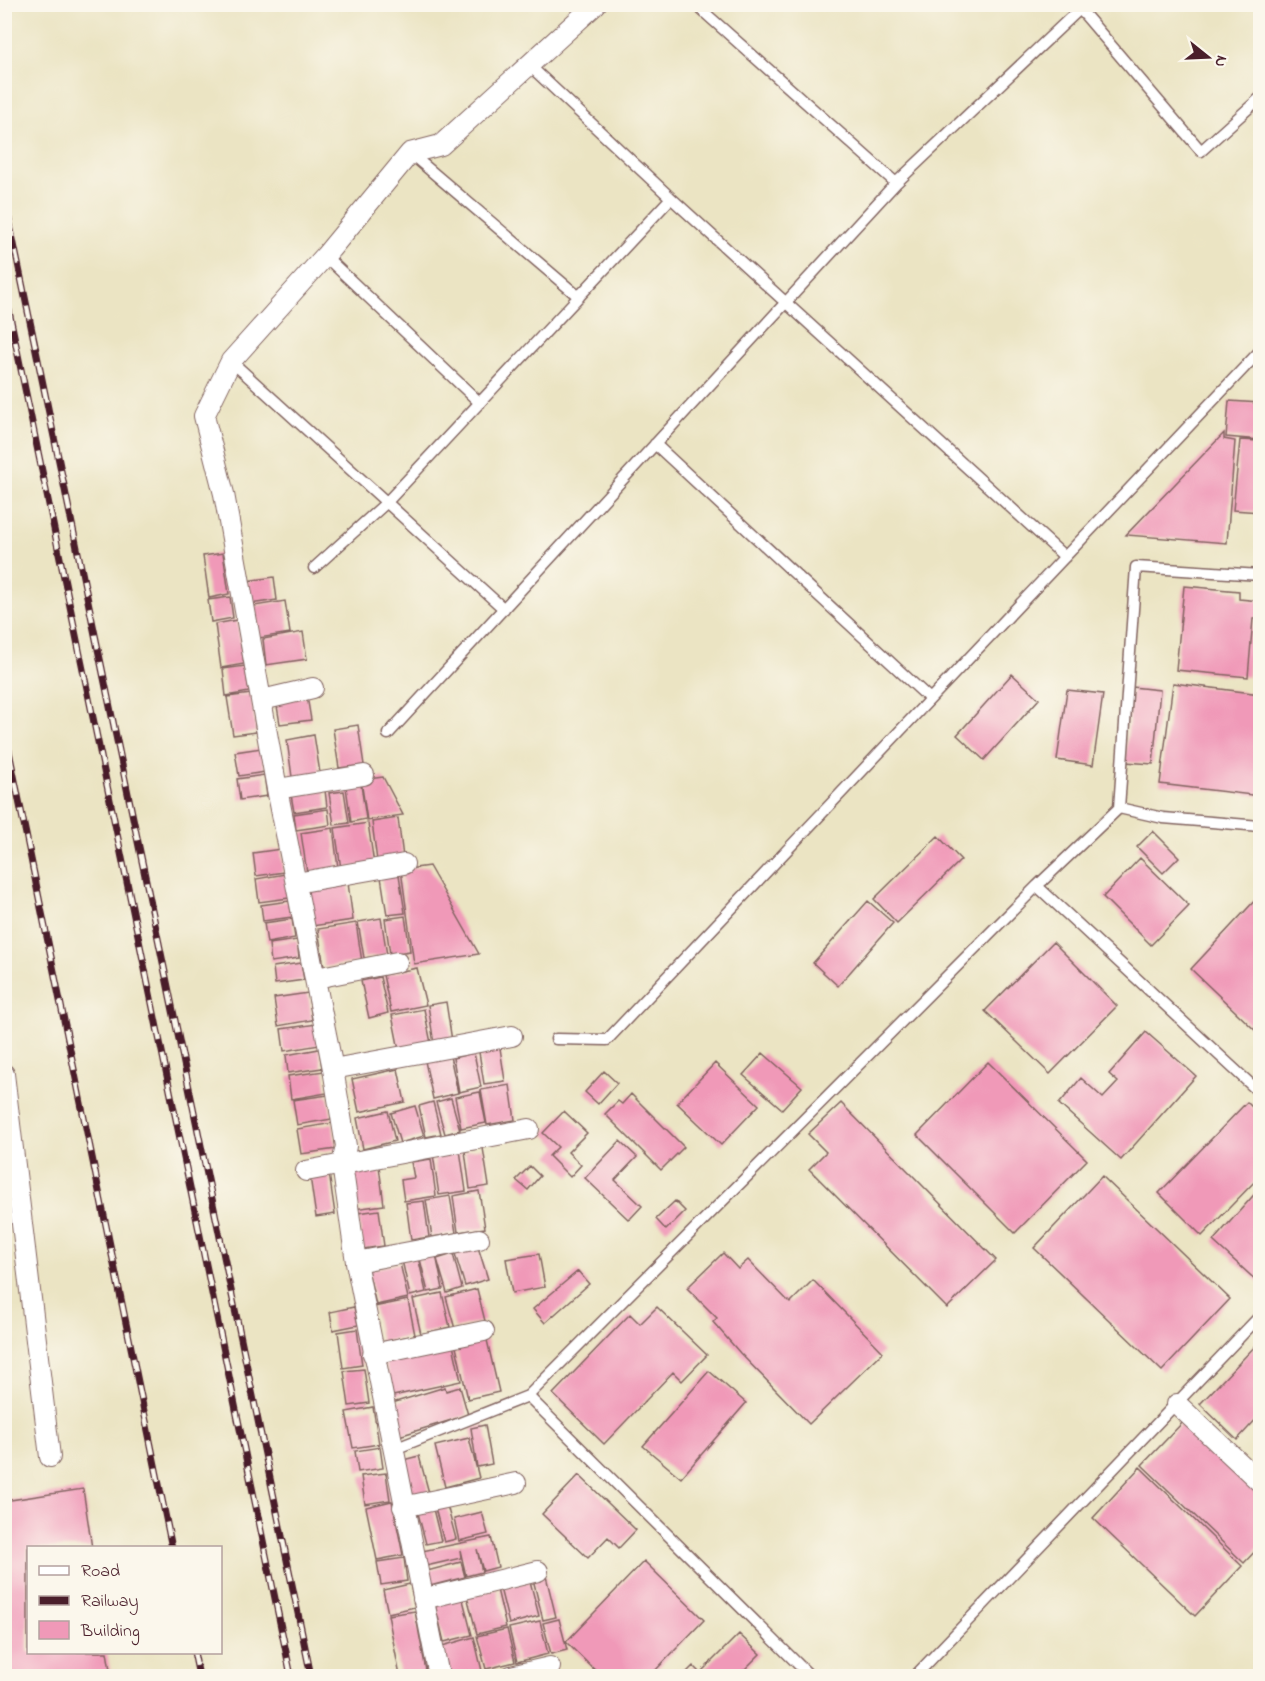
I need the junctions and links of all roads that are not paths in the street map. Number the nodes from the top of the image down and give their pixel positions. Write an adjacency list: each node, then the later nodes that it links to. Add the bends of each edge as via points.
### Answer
1 (596, 4): 4 (street)
2 (695, 4): 7 (lane)
3 (1082, 7): 5 (lane, via 1201,151); 7 (lane)
4 (529, 65): 6 (street, via 441,145); 8 (lane)
5 (1260, 98)
6 (410, 153): 9 (street); 10 (lane)
7 (896, 183): 11 (lane)
8 (671, 198): 10 (lane); 11 (lane)
9 (325, 256): 13 (street); 14 (lane)
10 (579, 297): 14 (lane)
11 (786, 302): 15 (lane); 17 (lane)
12 (1260, 351): 17 (lane)
13 (231, 361): 16 (lane); 23 (street, via 204,416 224,494)
14 (480, 404): 16 (lane)
15 (655, 444): 20 (lane); 22 (lane)
16 (386, 503): 18 (lane); 20 (lane)
17 (1065, 557): 22 (lane)
18 (314, 568)
19 (1260, 575): 27 (lane, via 1136,567)
20 (504, 609): 24 (lane)
21 (314, 688): 23 (street)
22 (930, 699): 35 (lane, via 608,1040)
23 (262, 700): 26 (street)
24 (388, 734)
25 (364, 775): 26 (street)
26 (277, 789): 30 (street)
27 (1119, 808): 28 (lane, via 1163,818); 31 (lane)
28 (1260, 826)
29 (404, 864): 30 (street)
30 (296, 883): 33 (street)
31 (1037, 886): 38 (lane); 47 (lane)
32 (397, 962): 33 (street)
33 (316, 978): 36 (street)
34 (512, 1036): 36 (street)
35 (556, 1039)
36 (333, 1069): 40 (street, via 346,1146)
37 (4, 1074): 50 (street)
38 (1260, 1093)
39 (529, 1130): 40 (street)
40 (342, 1164): 41 (street); 43 (street)
41 (306, 1171)
42 (479, 1239): 43 (street)
43 (356, 1262): 46 (street)
44 (1260, 1316): 48 (lane)
45 (484, 1331): 46 (street)
46 (373, 1354): 49 (street)
47 (528, 1396): 49 (lane); 59 (lane)
48 (1177, 1404): 51 (street); 60 (lane)
49 (392, 1450): 53 (street)
50 (50, 1457)
51 (1260, 1482)
52 (516, 1483): 53 (street)
53 (403, 1507): 55 (street)
54 (538, 1571): 55 (street)
55 (423, 1599): 57 (street)
56 (550, 1667): 58 (street)
57 (439, 1677)
58 (511, 1677)
59 (810, 1677)
60 (915, 1677)

